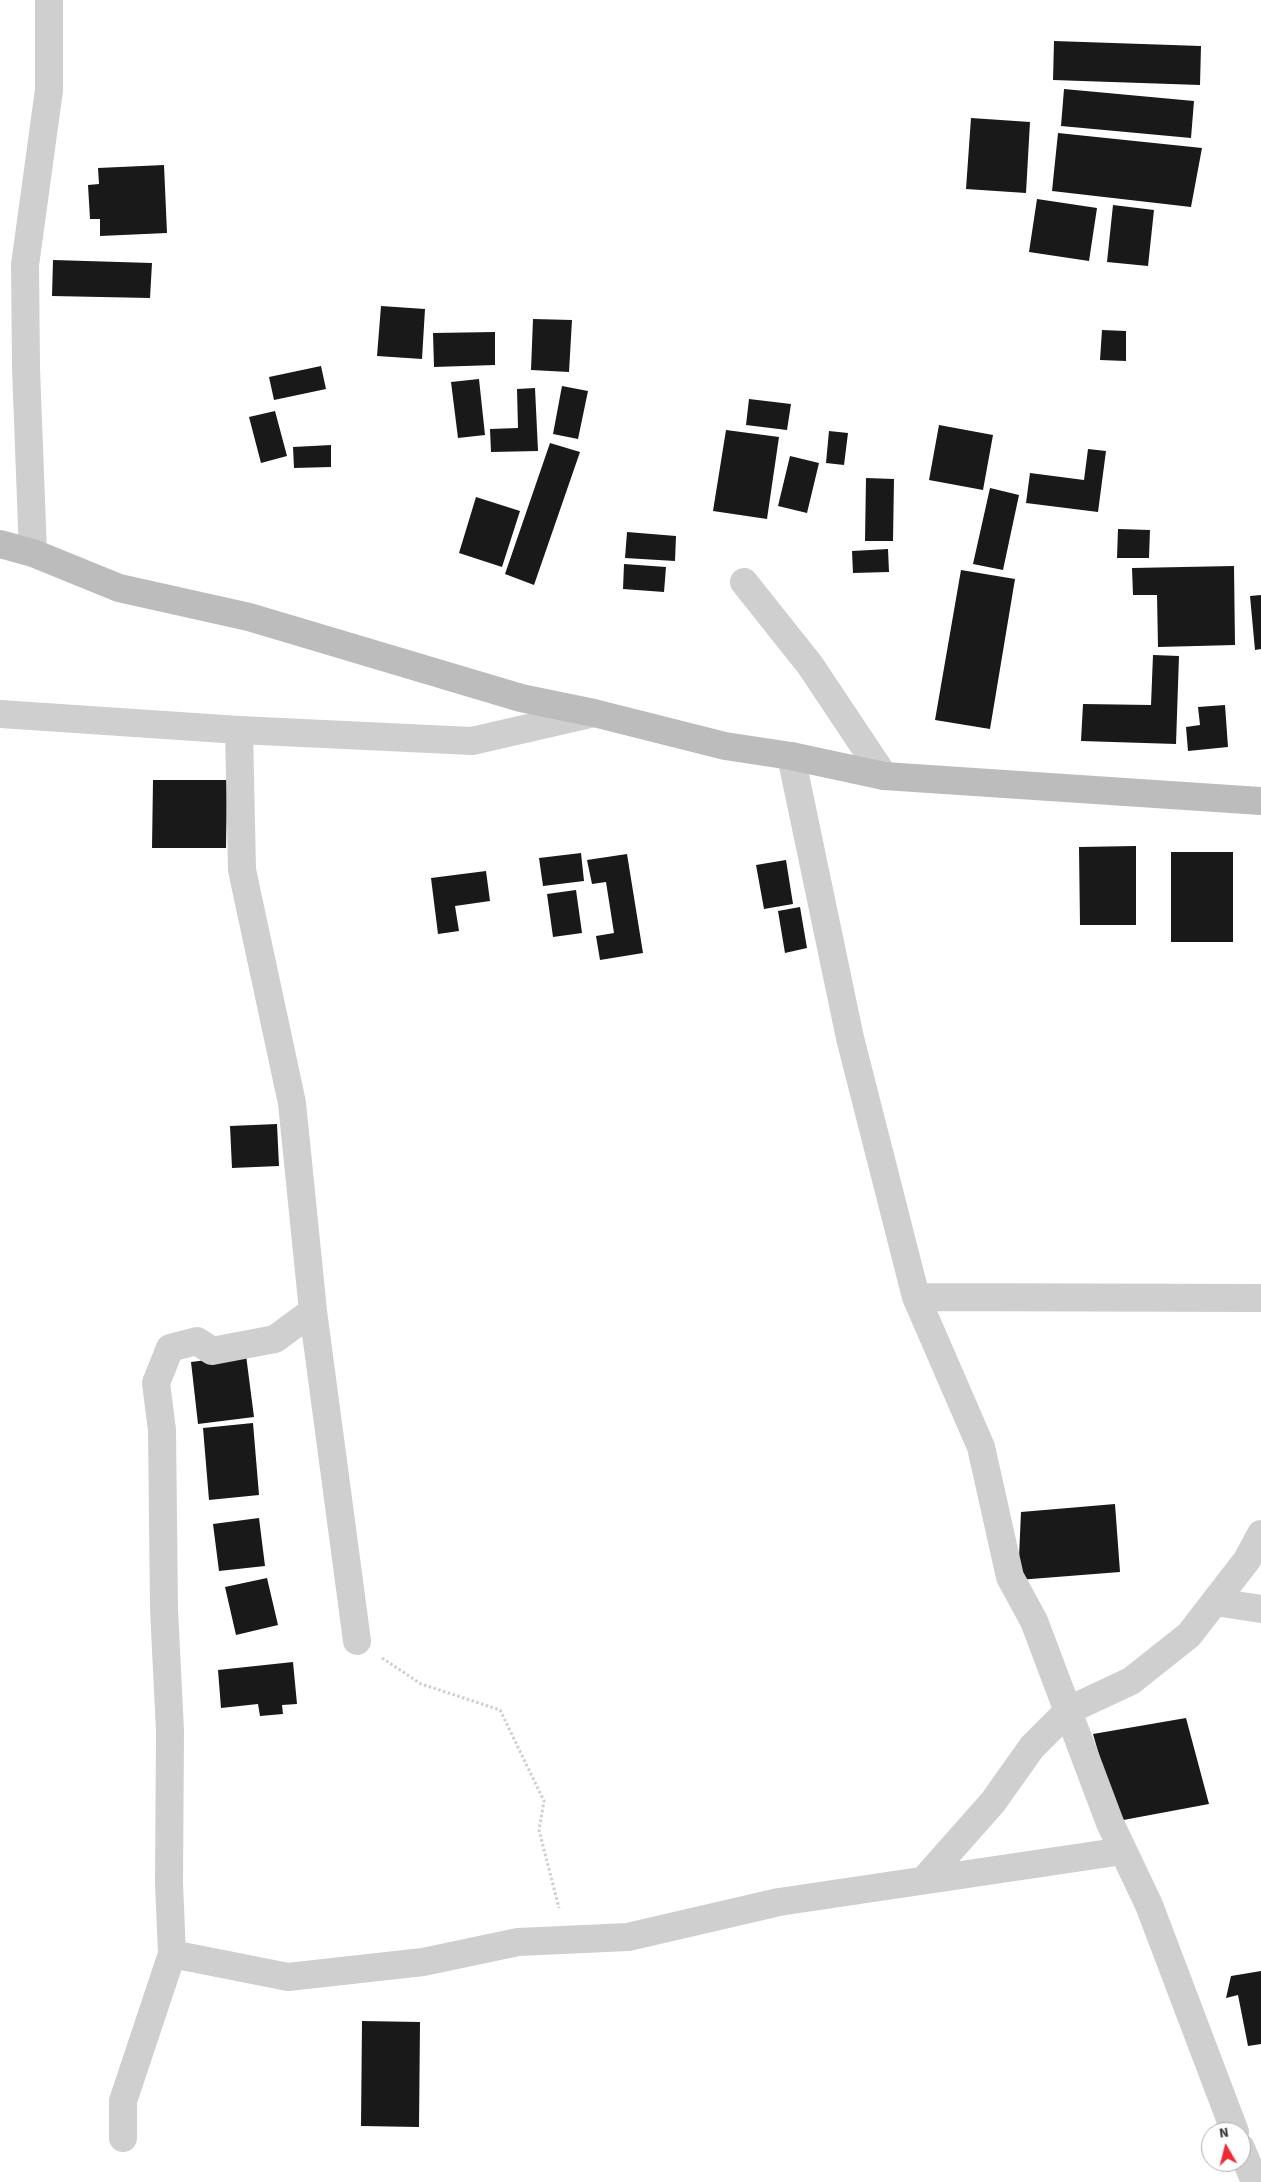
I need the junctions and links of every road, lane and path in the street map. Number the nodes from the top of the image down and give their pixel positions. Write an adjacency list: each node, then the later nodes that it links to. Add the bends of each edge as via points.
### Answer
1 (49, 0): 3 (street, via 49,90 25,265)
2 (0, 544): 3 (street)
3 (33, 553): 6 (street, via 119,588 249,616 521,698)
4 (744, 582): 9 (street, via 810,665)
5 (0, 714): 7 (street)
6 (594, 714): 7 (street, via 472,742); 8 (street, via 725,746)
7 (240, 730): 13 (street, via 242,870 292,1103)
8 (790, 756): 9 (street); 11 (street, via 850,1038)
9 (884, 776): 10 (street)
10 (1261, 801)
11 (916, 1297): 12 (street); 18 (street, via 981,1447 1010,1577 1034,1621)
12 (1261, 1298)
13 (313, 1311): 17 (street); 22 (street, via 276,1339 212,1351 197,1341 170,1348 156,1383 162,1430)
14 (1261, 1534): 15 (street, via 1247,1560)
15 (1215, 1602): 16 (street); 18 (street, via 1190,1635 1131,1680)
16 (1261, 1609)
17 (357, 1641): 21 (path, via 421,1684 500,1710 544,1801 539,1830 560,1911)
18 (1069, 1710): 19 (street, via 1110,1822); 20 (street, via 1032,1747 993,1802)
19 (1124, 1851): 20 (street); 23 (street, via 1149,1906)
20 (924, 1880): 21 (street, via 779,1902 628,1937)
21 (592, 1939): 22 (street, via 518,1942 423,1962 288,1976)
22 (172, 1954): 24 (street, via 123,2101)
23 (1231, 2122)
24 (123, 2138)

